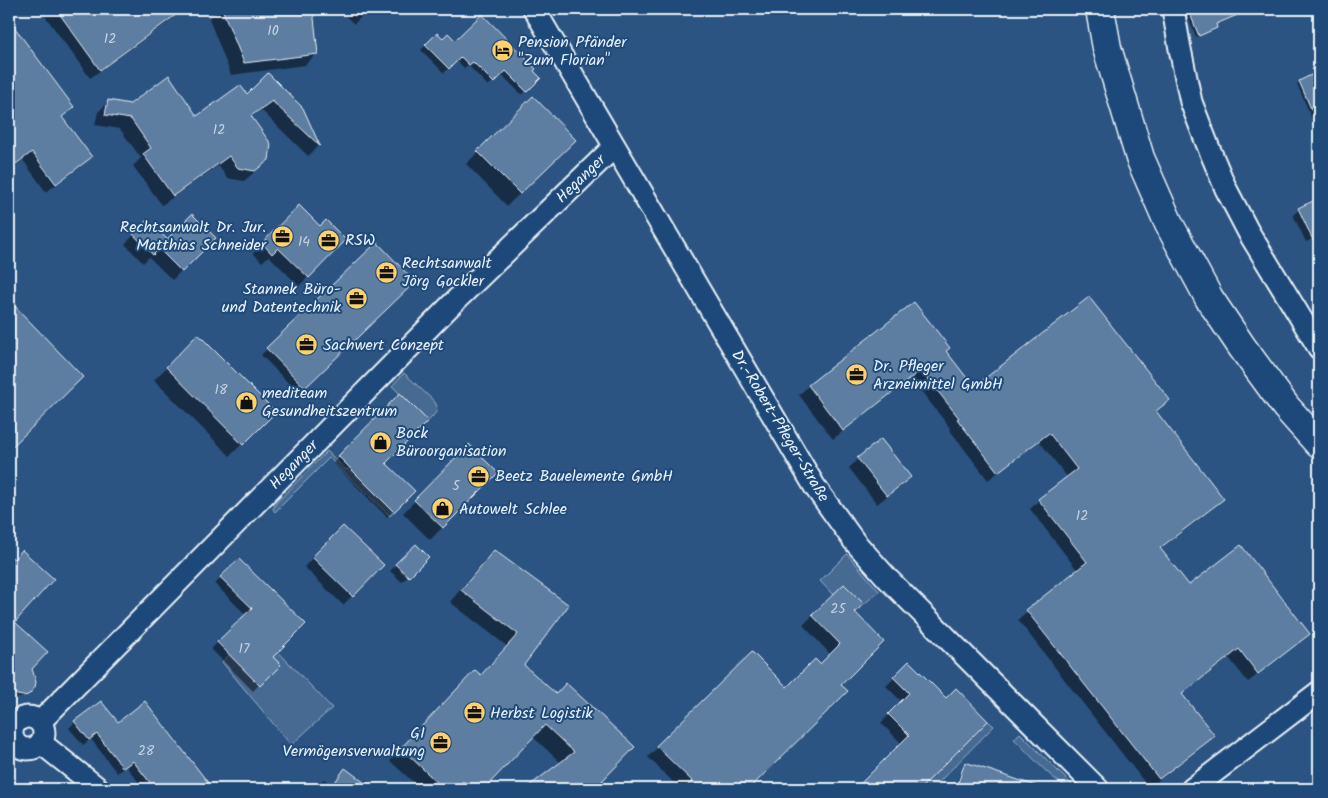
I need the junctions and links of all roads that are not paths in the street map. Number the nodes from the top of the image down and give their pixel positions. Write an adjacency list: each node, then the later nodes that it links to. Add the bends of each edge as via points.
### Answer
1 (534, 9): 4 (street, Dr.-Robert-Pfleger-Straße)
2 (1100, 9): 6 (main road, via 1140,158 1169,224 1203,287 1242,346 1286,407)
3 (1173, 9): 5 (street, via 1192,102 1226,189)
4 (614, 147): 9 (street, Heganger, via 457,298); 13 (street, Dr.-Robert-Pfleger-Straße, via 815,487 854,541)
5 (1319, 348)
6 (1319, 444)
7 (1319, 692): 14 (street)
8 (12, 720): 9 (street, via 32,717); 11 (street)
9 (40, 722): 10 (street, via 44,731)
10 (41, 743): 11 (street, via 33,749); 12 (street)
11 (13, 749)
12 (100, 789)
13 (1098, 789)
14 (1192, 789)

